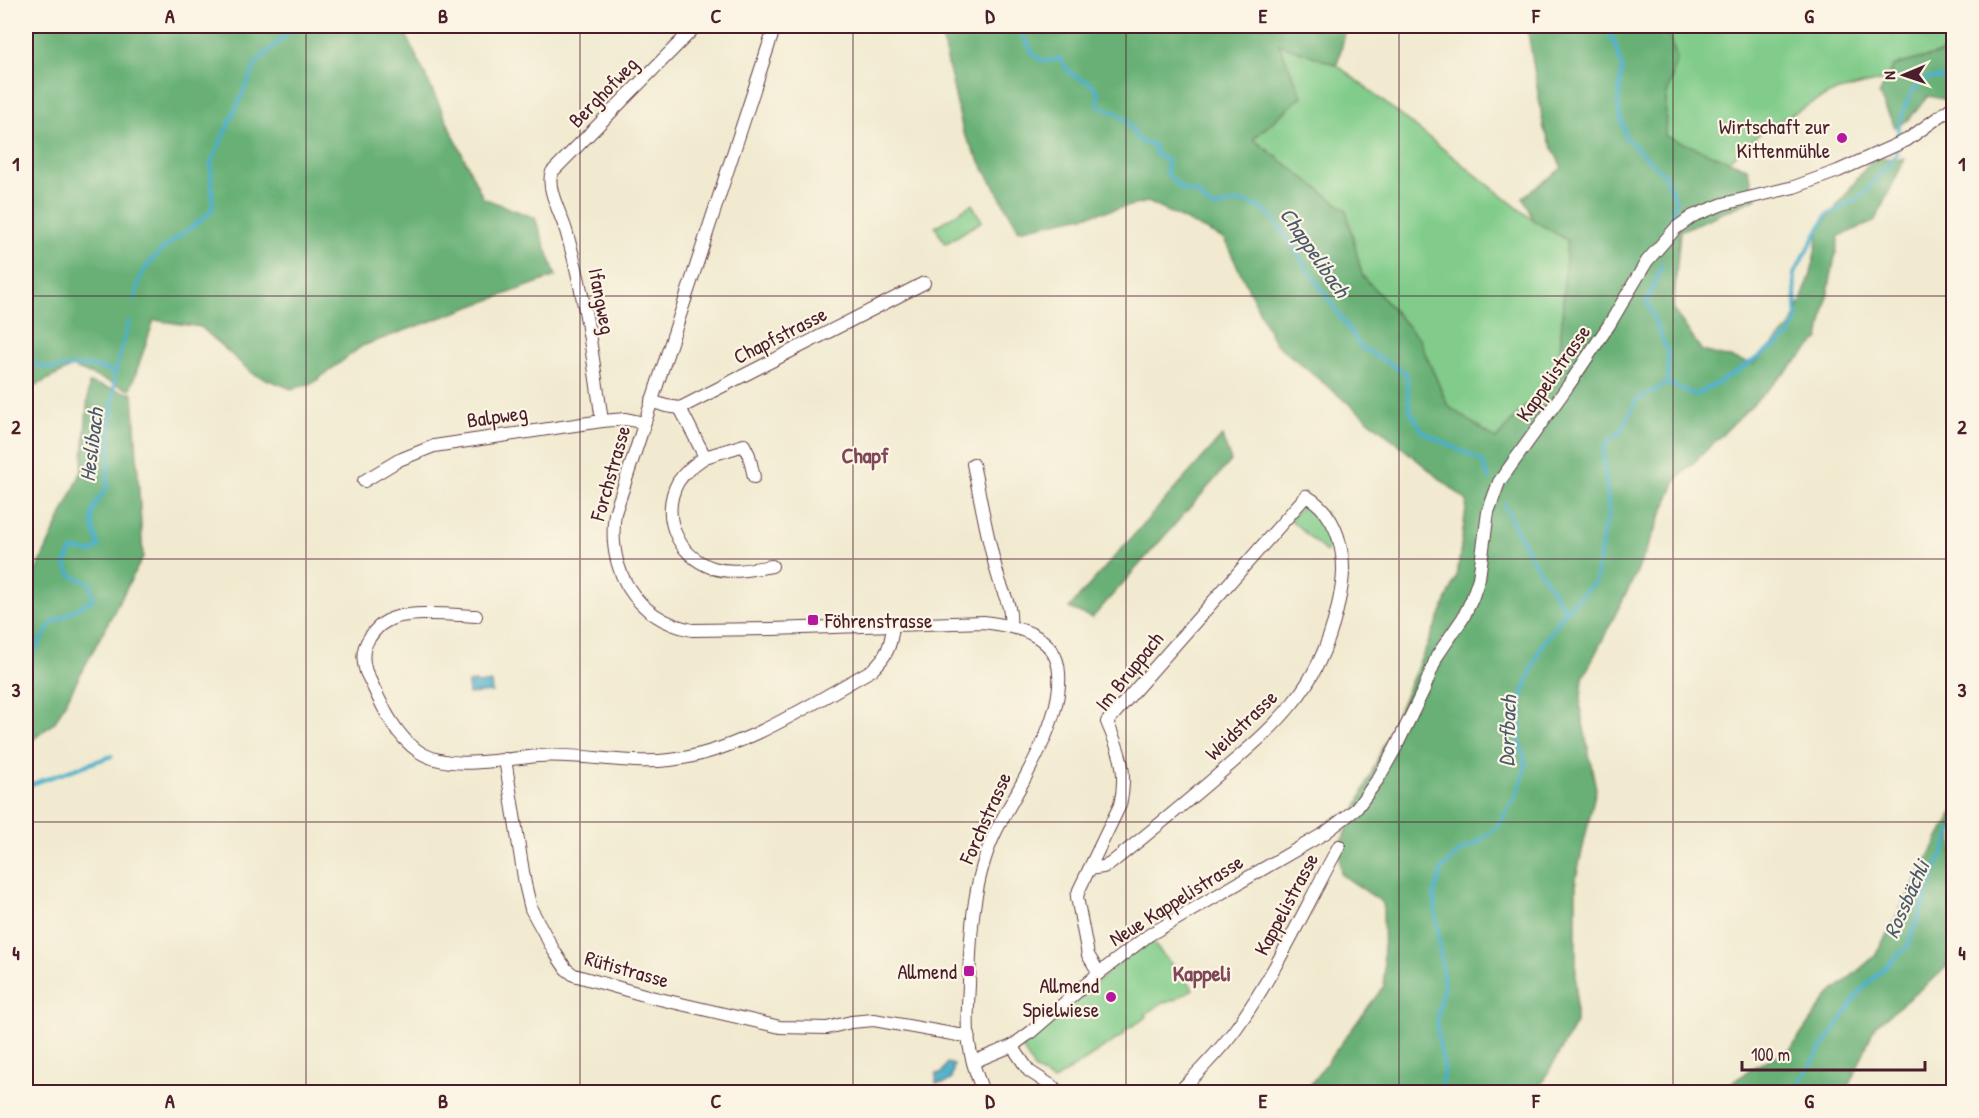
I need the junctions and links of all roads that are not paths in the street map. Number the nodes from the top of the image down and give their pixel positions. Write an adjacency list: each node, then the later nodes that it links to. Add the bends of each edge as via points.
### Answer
1 (696, 26): 4 (street, Berghofweg, via 552,172)
2 (775, 26): 6 (street, Forchstrasse)
3 (1953, 106): 20 (street, Kappelistrasse, via 1907,140 1838,171 1693,216 1662,241 1610,325 1499,482 1488,512 1479,578 1472,599 1437,656 1378,779)
4 (552, 191): 8 (street, Ifangweg, via 580,284)
5 (924, 283): 7 (street, Chapfstrasse)
6 (651, 401): 7 (street); 9 (street, Forchstrasse)
7 (680, 408): 10 (street)
8 (602, 421): 9 (street, Balpweg, via 626,419); 13 (street, Balpweg, via 434,446 399,460)
9 (644, 423): 17 (street, Forchstrasse, via 615,513 613,544 627,585 654,616 692,630)
10 (705, 457): 12 (street, via 744,445); 15 (street, via 684,474 671,502 678,539 690,556 711,568 729,571)
11 (973, 464): 18 (street, via 998,577 1008,599)
12 (754, 477)
13 (364, 481)
14 (1306, 495): 22 (street, Im Bruppach, via 1107,723 1119,749 1122,794); 22 (street, Weidstrasse, via 1316,501 1337,530 1343,563 1336,613 1319,661 1293,703 1257,741 1110,864)
15 (772, 566)
16 (476, 616): 19 (street, via 431,614 387,621 364,647 364,664 394,727 418,751 443,762)
17 (893, 625): 18 (street, Forchstrasse); 19 (street, via 884,659 872,670 784,719 713,752 668,760 547,756)
18 (1010, 625): 24 (street, Forchstrasse, via 1031,633 1054,652 1059,687 1036,755 985,857 973,918)
19 (505, 759): 24 (street, Rütistrasse, via 528,898 543,934 574,975 780,1027 827,1028 874,1020)
20 (1347, 818): 23 (street, Neue Kappelistrasse, via 1149,935)
21 (1339, 846): 29 (street, Kappelistrasse, via 1267,980 1237,1027)
22 (1089, 869): 23 (street, Im Bruppach, via 1079,890 1078,906 1088,955)
23 (1099, 973): 25 (street, Neue Kappelistrasse)
24 (969, 1035): 26 (street, Forchstrasse)
25 (1012, 1047): 26 (street, Neue Kappelistrasse); 28 (street, via 1029,1071)
26 (973, 1062): 27 (street, Forchstrasse)
27 (983, 1092)
28 (1061, 1092)
29 (1179, 1092)

